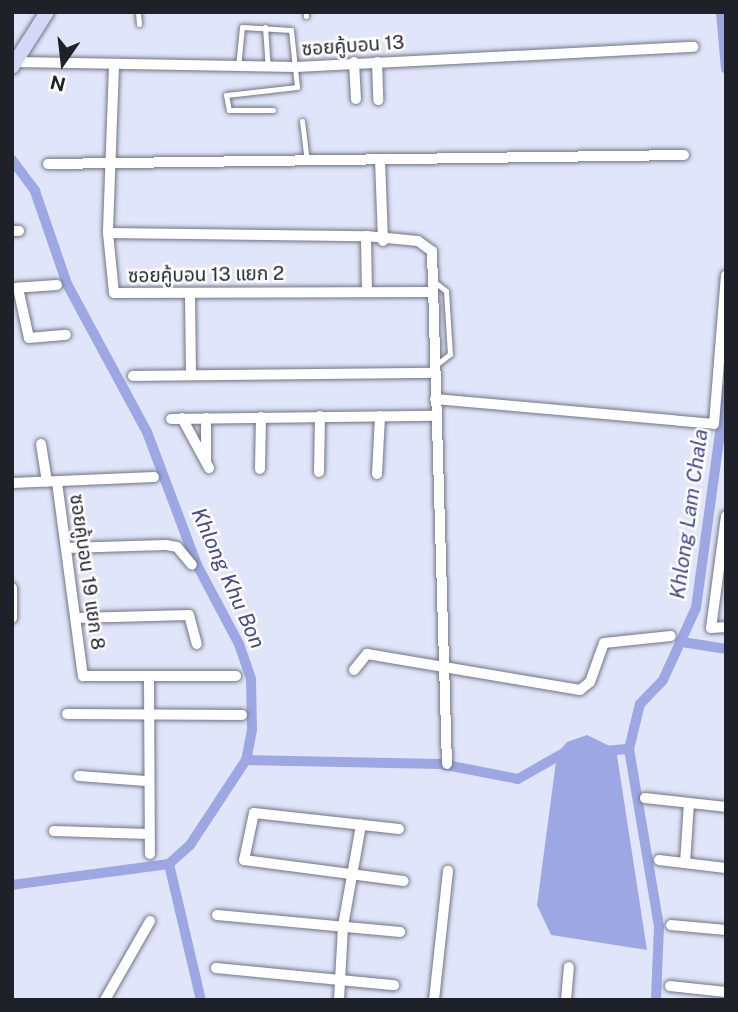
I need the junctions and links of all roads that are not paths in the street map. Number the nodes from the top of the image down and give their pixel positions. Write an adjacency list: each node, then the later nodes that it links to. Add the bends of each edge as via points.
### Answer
1 (47, 12): 8 (main road)
2 (138, 12): 3 (lane)
3 (139, 24)
4 (265, 27): 10 (lane, via 239,30); 11 (lane); 12 (lane, via 291,30)
5 (693, 47): 7 (street, ซอยคู้บอน 13)
6 (354, 62): 7 (street, ซอยคู้บอน 13); 12 (street, ซอยคู้บอน 13); 13 (street)
7 (377, 62): 14 (street)
8 (14, 64): 9 (street, ซอยคู้บอน 13)
9 (114, 66): 10 (street, ซอยคู้บอน 13); 20 (street, ซอยคู้บอน 13 แยก 2)
10 (238, 67): 11 (street, ซอยคู้บอน 13)
11 (268, 67): 12 (street, ซอยคู้บอน 13)
12 (296, 68): 15 (lane, via 294,89 226,95 229,110)
13 (356, 99)
14 (378, 100)
15 (273, 110)
16 (302, 121): 19 (lane)
17 (684, 155): 18 (street)
18 (380, 159): 19 (street); 24 (street)
19 (307, 160): 20 (street)
20 (112, 161): 21 (street); 22 (street, ซอยคู้บอน 13 แยก 2)
21 (48, 163)
22 (108, 233): 23 (street); 31 (street, ซอยคู้บอน 13 แยก 2, via 114,293)
23 (366, 236): 24 (street); 29 (street)
24 (383, 240): 26 (street, via 427,245)
25 (726, 275): 36 (street, via 714,424)
26 (432, 280): 30 (street); 33 (lane, via 446,291 450,354)
27 (57, 285): 28 (street)
28 (15, 288): 32 (street, via 28,336)
29 (367, 291): 30 (street, ซอยคู้บอน 13 แยก 2); 31 (street, ซอยคู้บอน 13 แยก 2)
30 (432, 292): 33 (street)
31 (190, 293): 34 (street)
32 (66, 335)
33 (434, 369): 34 (street); 36 (street)
34 (191, 374): 35 (street)
35 (133, 376)
36 (435, 399): 39 (street)
37 (320, 416): 38 (street); 40 (street); 44 (street)
38 (380, 416): 39 (street); 45 (street)
39 (435, 416): 59 (street)
40 (261, 417): 41 (street); 43 (street)
41 (206, 418): 41 (street, via 207,465 177,419)
42 (41, 444): 47 (street, ซอยคู้บอน 19 แยก 8)
43 (260, 469)
44 (319, 472)
45 (377, 474)
46 (154, 477): 47 (street)
47 (52, 482): 48 (street); 50 (street, ซอยคู้บอน 19 แยก 8)
48 (12, 483)
49 (726, 516): 51 (street)
50 (66, 548): 52 (street, via 166,545 177,547); 55 (street, ซอยคู้บอน 19 แยก 8)
51 (723, 551): 56 (street, via 711,628)
52 (192, 565)
53 (12, 588): 54 (street)
54 (12, 618)
55 (76, 618): 58 (street, via 189,615); 62 (street, ซอยคู้บอน 19 แยก 8, via 86,678)
56 (726, 627)
57 (671, 636): 59 (street, via 604,643 590,682 580,690)
58 (197, 644)
59 (446, 666): 60 (street, via 367,654 358,658); 66 (street)
60 (354, 670)
61 (236, 676): 62 (street)
62 (149, 679): 65 (street)
63 (67, 714): 65 (street)
64 (242, 715): 65 (street)
65 (146, 717): 68 (street)
66 (447, 764)
67 (79, 776): 68 (street)
68 (146, 781): 75 (street)
69 (645, 798): 70 (street)
70 (689, 803): 71 (street); 78 (street)
71 (726, 807)
72 (361, 825): 73 (street); 81 (street); 81 (street, via 254,813 244,860)
73 (399, 829)
74 (54, 831): 75 (street)
75 (149, 834): 76 (street)
76 (150, 854)
77 (659, 860): 78 (street)
78 (685, 863): 79 (street)
79 (726, 868)
80 (448, 871): 98 (street)
81 (356, 876): 82 (street); 86 (street)
82 (404, 881)
83 (217, 915): 86 (street)
84 (150, 921): 96 (street)
85 (671, 925): 87 (street)
86 (342, 926): 88 (street); 91 (street)
87 (726, 930)
88 (400, 932)
89 (569, 967): 99 (street)
90 (216, 968): 91 (street)
91 (337, 979): 92 (street); 97 (street)
92 (394, 985)
93 (670, 986): 95 (street)
94 (726, 992): 95 (street)
95 (713, 995)
96 (105, 1000)
97 (339, 1000)
98 (434, 1000)
99 (566, 1000)

